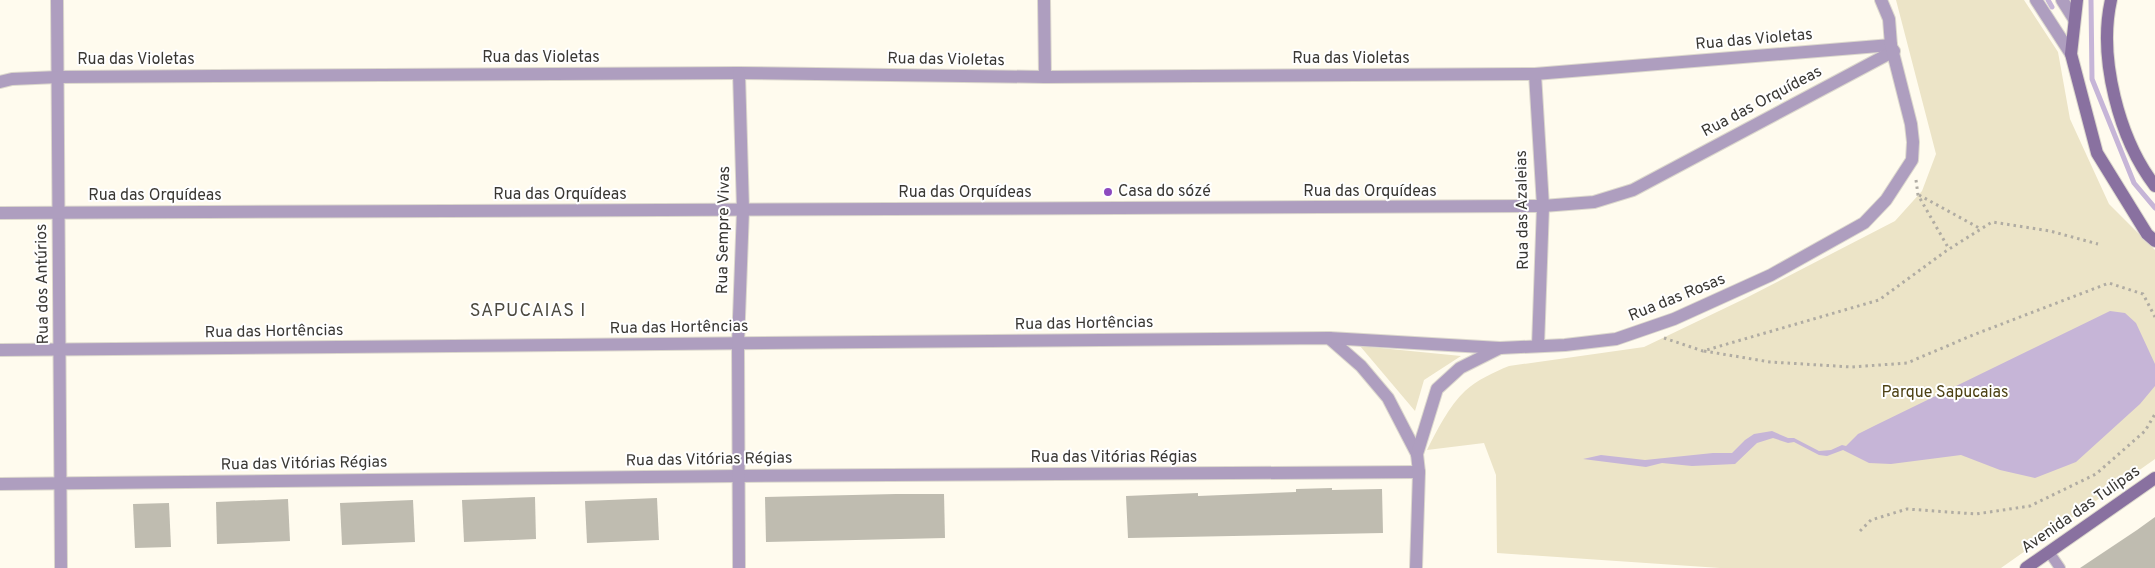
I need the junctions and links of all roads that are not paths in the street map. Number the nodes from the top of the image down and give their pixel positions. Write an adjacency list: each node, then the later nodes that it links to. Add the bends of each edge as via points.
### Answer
1 (57, 0): 13 (street, Rua dos Antúrios)
2 (1044, 0): 14 (street)
3 (1881, 0): 9 (street, Rua das Rosas, via 1889,19)
4 (2036, 0): 10 (street)
5 (2062, 0): 8 (street)
6 (2077, 0): 8 (street)
7 (2111, 0): 16 (street, via 2107,16 2110,82 2124,128 2144,172)
8 (2074, 19): 10 (street)
9 (1892, 48): 12 (street, Rua das Violetas); 17 (street, Rua das Orquídeas, via 1633,190 1594,202); 24 (street, Rua das Rosas, via 1911,124 1912,160 1886,200 1864,223 1771,275 1674,319 1616,339)
10 (2071, 54): 21 (street, via 2097,152 2147,234)
11 (739, 73): 13 (street, Rua das Violetas); 14 (street, Rua das Violetas); 18 (street, Rua Sempre Vivas)
12 (1534, 74): 14 (street, Rua das Violetas); 17 (street, Rua das Azaleias)
13 (58, 77): 15 (street, Rua das Violetas); 20 (street, Rua dos Antúrios)
14 (1045, 77)
15 (0, 82)
16 (2155, 186)
17 (1543, 206): 18 (street, Rua das Orquídeas); 24 (street, Rua das Azaleias)
18 (743, 210): 20 (street, Rua das Orquídeas); 23 (street, Rua Sempre Vivas)
19 (0, 213): 20 (street, Rua das Orquídeas)
20 (58, 213): 27 (street, Rua dos Antúrios)
21 (2155, 241)
22 (1329, 338): 23 (street, Rua das Hortências); 25 (street, Rua das Hortências); 28 (street, via 1361,366 1388,398)
23 (738, 344): 27 (street, Rua das Hortências); 30 (street, Rua Sempre Vivas)
24 (1538, 346): 25 (street, Rua das Rosas)
25 (1500, 348): 28 (street, Rua das Rosas, via 1460,368 1437,389)
26 (0, 350): 27 (street, Rua das Hortências)
27 (60, 350): 32 (street, Rua dos Antúrios)
28 (1417, 454): 29 (street, Rua das Rosas)
29 (1419, 472): 30 (street, Rua das Vitórias Régias); 37 (street, Rua das Rosas)
30 (738, 476): 32 (street, Rua das Vitórias Régias); 36 (street, Rua Sempre Vivas)
31 (2155, 478): 34 (street, Avenida das Tulipas)
32 (60, 483): 33 (street, Rua das Vitórias Régias); 35 (street, Rua dos Antúrios)
33 (0, 484)
34 (2049, 552): 38 (street, Avenida das Tulipas); 39 (lane)
35 (61, 568)
36 (738, 568)
37 (1416, 568)
38 (2026, 568)
39 (2060, 568)

